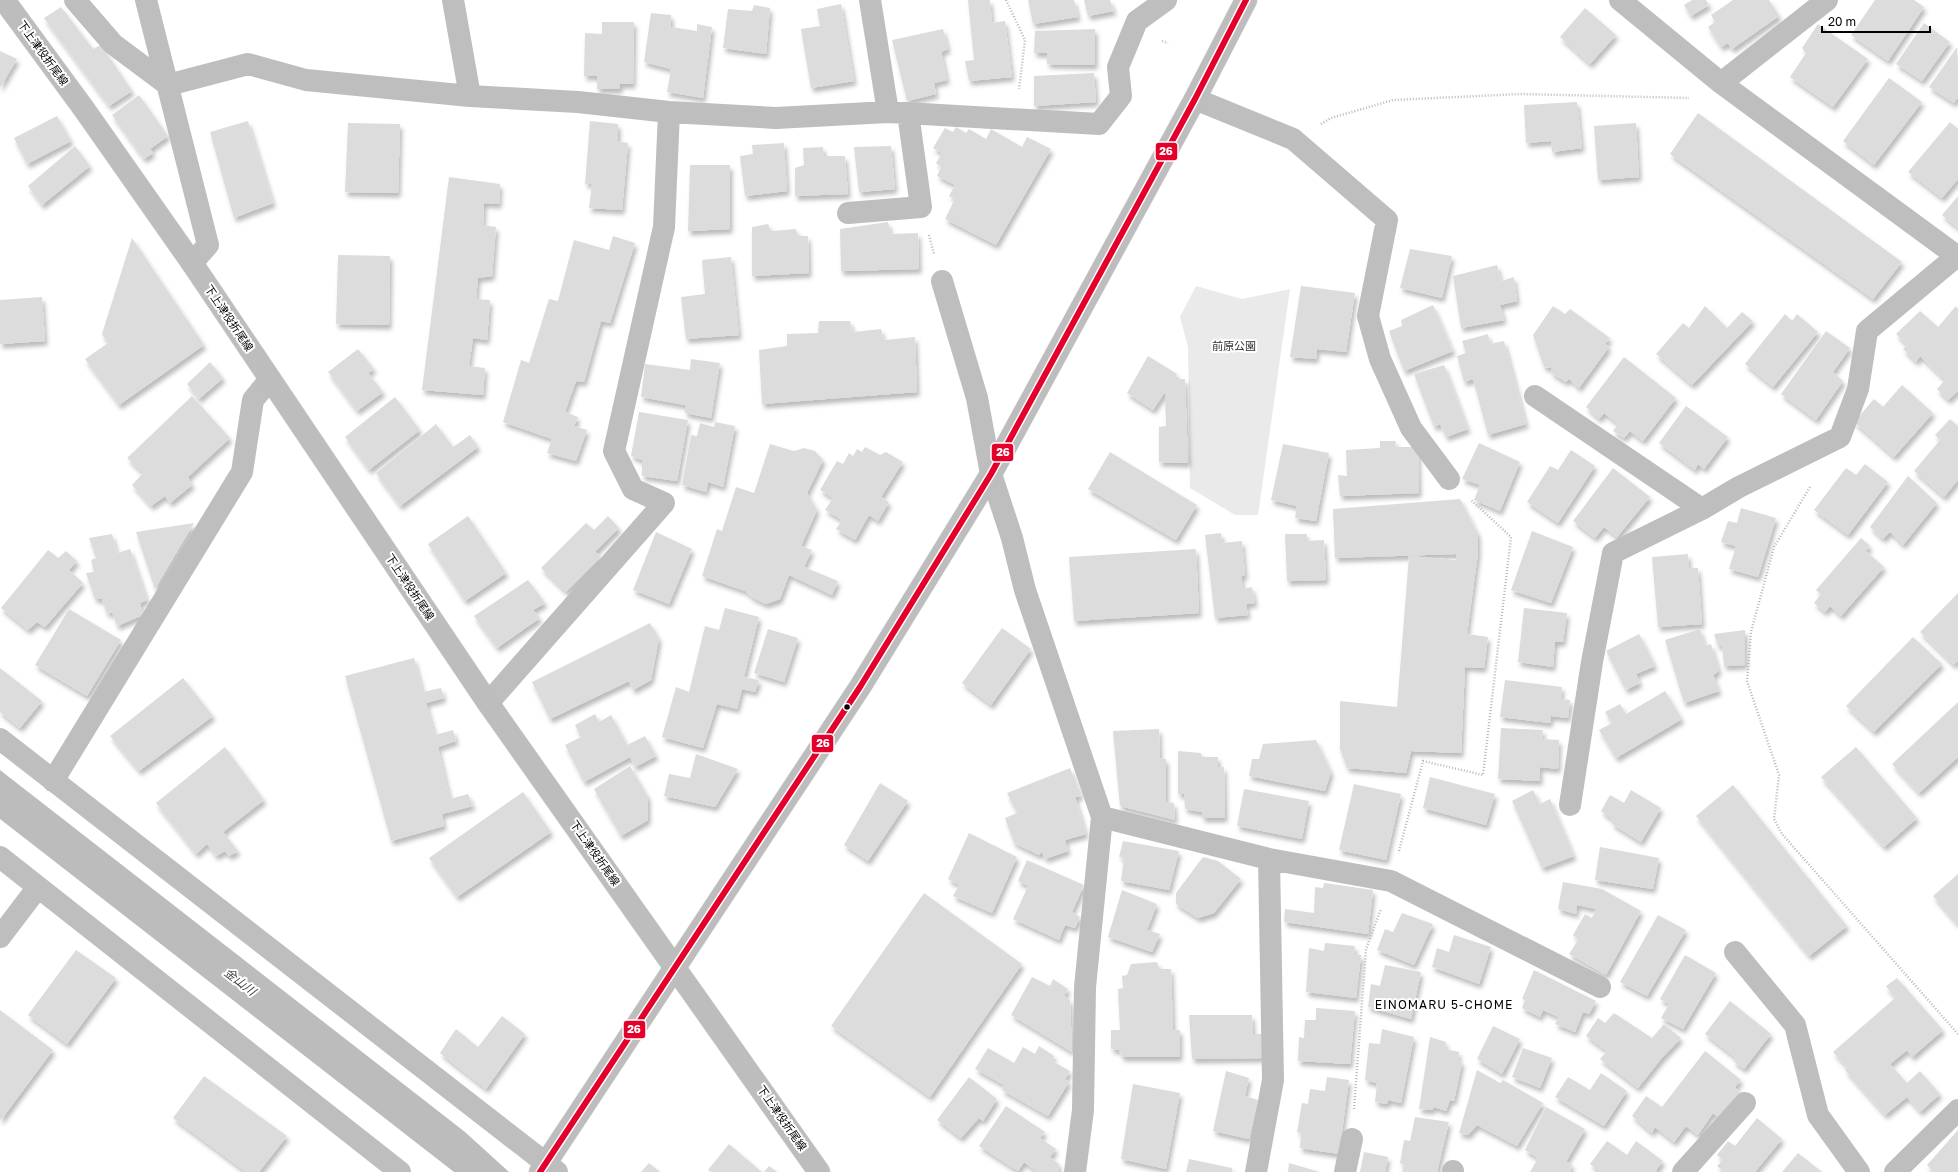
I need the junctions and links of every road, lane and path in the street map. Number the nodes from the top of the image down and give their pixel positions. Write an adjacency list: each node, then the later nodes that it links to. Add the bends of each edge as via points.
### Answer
1 (4, 0): 22 (main road, 下上津役折尾線)
2 (74, 0): 12 (street, via 113,44)
3 (146, 0): 12 (street)
4 (453, 0): 13 (street)
5 (870, 0): 16 (street)
6 (1006, 0): 17 (path, via 1025,40)
7 (1166, 0): 17 (street, via 1138,21 1118,68 1121,96 1099,124)
8 (1246, 0): 14 (main road)
9 (1620, 0): 11 (street)
10 (1827, 0): 11 (street)
11 (1721, 83): 18 (path, via 1707,98 1521,94 1393,100 1331,118); 21 (street)
12 (168, 85): 13 (street, via 248,64 306,80); 22 (street, via 208,245)
13 (470, 96): 15 (street, via 578,102)
14 (1195, 99): 18 (street); 26 (main road)
15 (669, 112): 16 (street, via 776,118); 30 (street, via 664,227 614,451 633,489 664,503)
16 (898, 112): 17 (street); 19 (street)
17 (1015, 119)
18 (1293, 139): 27 (street, via 1388,220 1368,316 1380,360 1411,428)
19 (921, 207): 20 (street); 23 (path)
20 (848, 213)
21 (1958, 257): 29 (street, via 1868,331 1858,389 1840,437)
22 (192, 263): 24 (main road, 下上津役折尾線)
23 (942, 281): 26 (street, via 977,398)
24 (270, 379): 30 (main road, 下上津役折尾線); 32 (street, via 253,400 242,472)
25 (1535, 396): 29 (street)
26 (991, 474): 34 (street, via 1012,538 1025,590); 41 (main road, via 860,687)
27 (1449, 479): 37 (path, via 1511,537 1483,775 1424,761)
28 (1812, 482): 43 (path, via 1774,547 1751,632 1747,681 1779,776 1774,818 1782,834)
29 (1702, 509): 33 (street, via 1613,553 1592,662)
30 (488, 703): 41 (main road, 下上津役折尾線)
31 (0, 739): 32 (street)
32 (53, 781): 47 (street)
33 (1570, 805)
34 (1102, 817): 36 (street); 50 (street, via 1085,987 1083,1110)
35 (0, 857): 38 (street)
36 (1269, 859): 37 (street); 51 (street, via 1273,1080)
37 (1391, 881): 42 (street); 46 (path, via 1366,949)
38 (38, 887): 39 (street); 48 (street)
39 (0, 937)
40 (1735, 952): 54 (street, via 1795,1025 1818,1115)
41 (676, 967): 47 (main road); 49 (main road, 下上津役折尾線)
42 (1600, 987)
43 (1958, 1034)
44 (1745, 1103): 53 (street)
45 (1958, 1110): 55 (street)
46 (1352, 1139): 52 (street)
47 (548, 1169)
48 (400, 1172)
49 (820, 1172)
50 (1075, 1172)
51 (1256, 1172)
52 (1345, 1172)
53 (1683, 1172)
54 (1859, 1172)
55 (1895, 1172)

